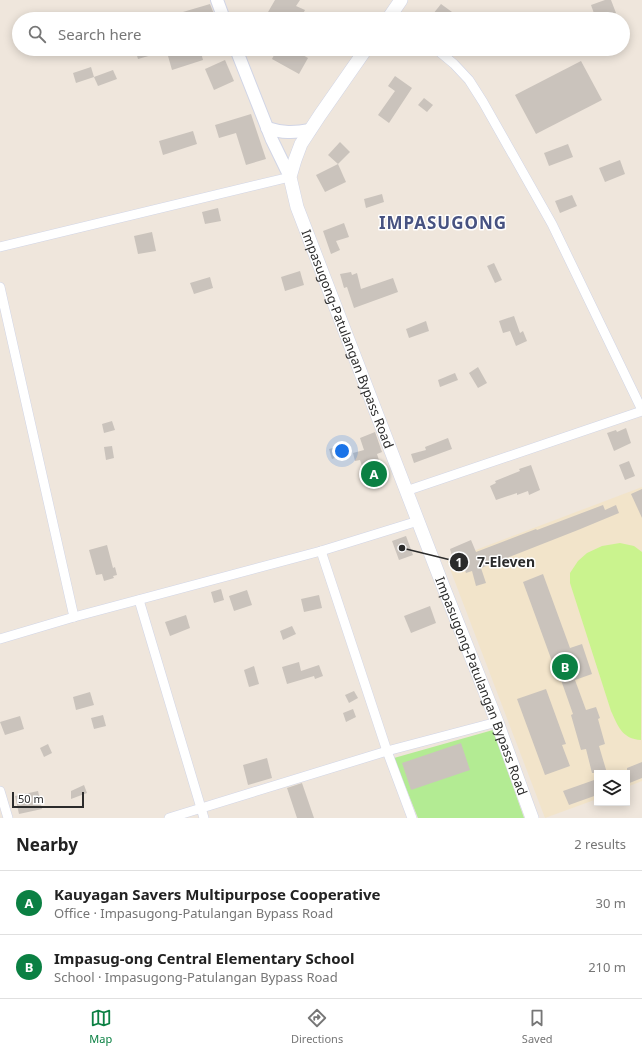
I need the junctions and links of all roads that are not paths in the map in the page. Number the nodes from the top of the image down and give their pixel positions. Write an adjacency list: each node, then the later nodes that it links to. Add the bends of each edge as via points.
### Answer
1 (217, 0): 3 (street)
2 (401, 0): 4 (main road)
3 (221, 12)
4 (396, 12)
5 (239, 56): 8 (street)
6 (361, 56): 9 (main road)
7 (444, 56): 13 (street, via 469,80 552,224)
8 (267, 128): 9 (street, via 283,132); 10 (street)
9 (310, 130): 10 (main road, via 299,150)
10 (290, 177): 11 (street); 14 (main road, Impasugong-Patulangan Bypass Road, via 297,207)
11 (0, 247)
12 (0, 286): 18 (street)
13 (642, 410): 14 (street)
14 (406, 491): 15 (main road, Impasugong-Patulangan Bypass Road)
15 (418, 522): 16 (street); 20 (main road, Impasugong-Patulangan Bypass Road)
16 (321, 551): 17 (street); 21 (street)
17 (139, 600): 18 (street); 23 (street)
18 (74, 617): 19 (street)
19 (0, 639)
20 (497, 722): 21 (street); 28 (main road, Impasugong-Patulangan Bypass Road)
21 (387, 751): 23 (street); 27 (street)
22 (0, 792): 24 (street)
23 (201, 808): 25 (street); 26 (street)
24 (8, 818)
25 (169, 818)
26 (204, 818)
27 (412, 818)
28 (532, 818)

